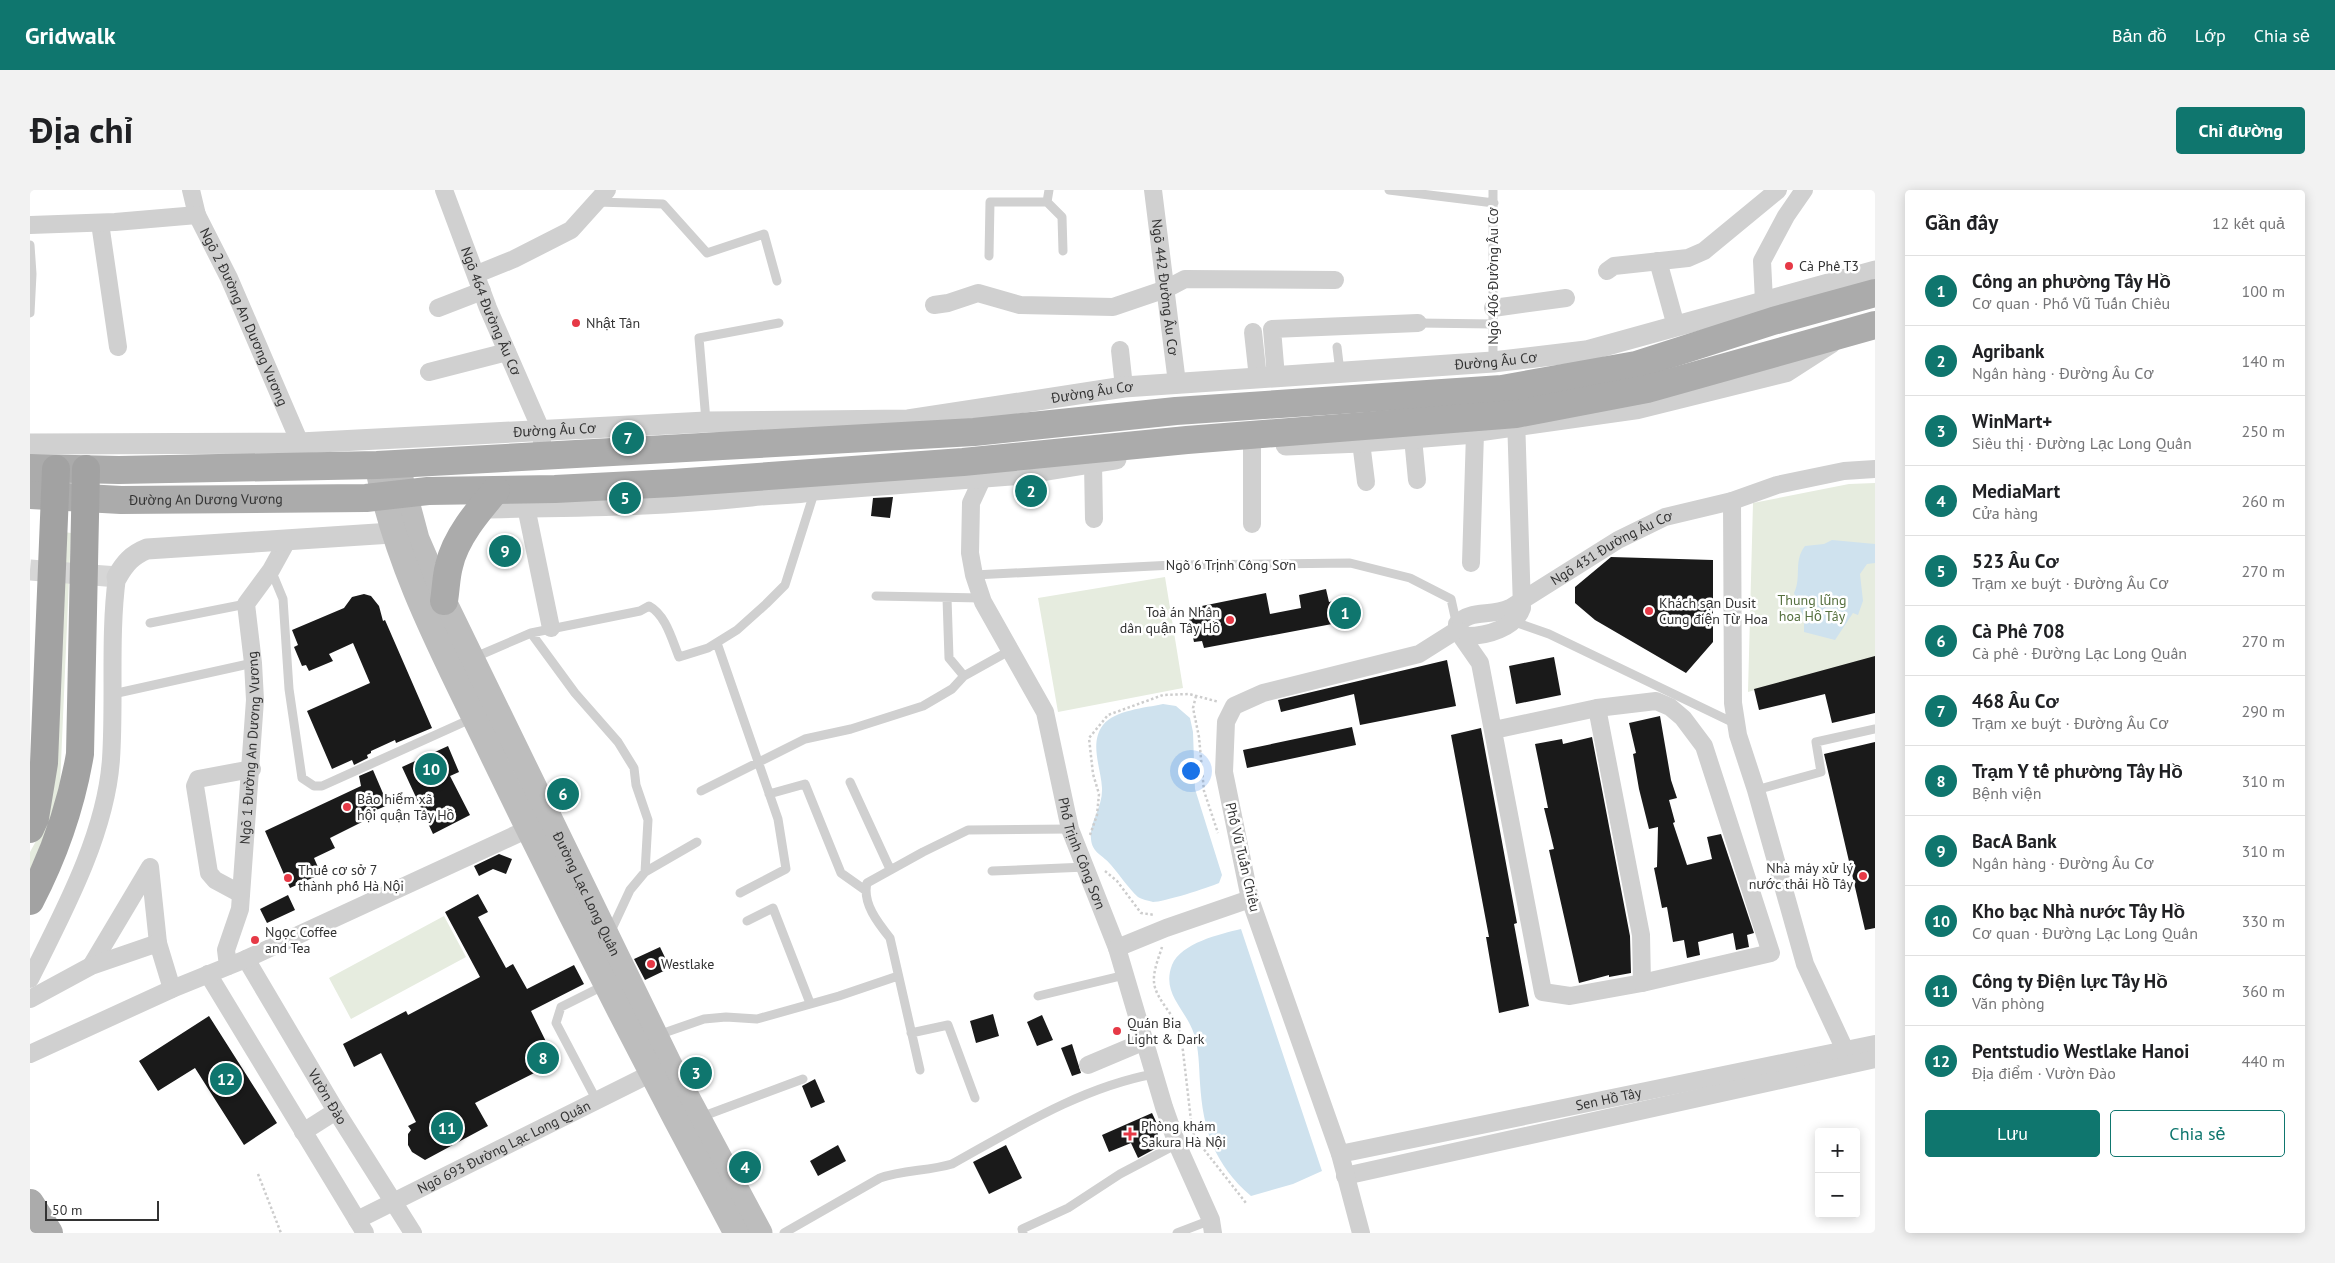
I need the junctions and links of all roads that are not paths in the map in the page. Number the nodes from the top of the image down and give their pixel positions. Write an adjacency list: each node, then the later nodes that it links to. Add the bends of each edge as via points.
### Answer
1 (191, 190): 12 (street, Ngõ 2 Đường An Dương Vương)
2 (444, 190): 21 (street, Ngõ 464 Đường Âu Cơ)
3 (1049, 190): 10 (lane)
4 (1153, 190): 24 (street, Ngõ 442 Đường Âu Cơ)
5 (1389, 190): 11 (lane)
6 (1493, 190): 11 (lane, Ngõ 406 Đường Âu Cơ)
7 (1778, 190): 18 (street, via 1704,251 1688,258)
8 (1804, 190): 28 (street, via 1762,261)
9 (601, 196): 21 (street, via 571,230); 23 (lane, via 663,204 707,253 764,234)
10 (1048, 202): 16 (lane, via 1062,217); 17 (lane, via 990,202)
11 (1494, 203): 32 (lane, Ngõ 406 Đường Âu Cơ)
12 (197, 215): 13 (street); 54 (street, Ngõ 2 Đường An Dương Vương, via 229,278)
13 (100, 223): 14 (street); 38 (street)
14 (30, 225)
15 (30, 245): 31 (lane)
16 (1063, 251)
17 (989, 256)
18 (1658, 261): 19 (street, via 1614,266); 35 (street)
19 (1607, 271)
20 (1875, 271): 28 (street, Đường Âu Cơ)
21 (477, 274): 25 (street, Ngõ 464 Đường Âu Cơ)
22 (1335, 280): 24 (street, via 1184,279)
23 (778, 281)
24 (1166, 289): 29 (street, via 1112,307 1020,305 978,293); 46 (street, Ngõ 442 Đường Âu Cơ)
25 (482, 291): 30 (street); 41 (street, Ngõ 464 Đường Âu Cơ)
26 (1875, 293): 50 (main road, Đường Âu Cơ, via 1773,321 1636,365 1502,389 1176,411)
27 (1566, 298): 32 (street)
28 (1764, 301): 35 (street, Đường Âu Cơ)
29 (934, 305)
30 (438, 308)
31 (30, 313)
32 (1493, 316): 34 (lane); 42 (lane, Ngõ 406 Đường Âu Cơ)
33 (779, 323): 49 (lane, via 699,338)
34 (1418, 323): 45 (street, via 1272,329)
35 (1676, 326): 42 (street, Đường Âu Cơ, via 1586,351)
36 (1863, 328): 48 (main road, via 1647,389)
37 (1253, 332): 45 (street)
38 (118, 347)
39 (1337, 347): 44 (lane)
40 (1120, 350): 47 (street)
41 (507, 352): 43 (street); 55 (street, Ngõ 464 Đường Âu Cơ)
42 (1493, 362): 44 (street, Đường Âu Cơ)
43 (429, 372)
44 (1340, 372): 45 (street, Đường Âu Cơ)
45 (1267, 378): 46 (street, Đường Âu Cơ)
46 (1177, 383): 47 (street, Đường Âu Cơ)
47 (1124, 388): 49 (street, Đường Âu Cơ, via 908,420)
48 (1516, 421): 51 (street); 63 (main road, via 1187,440); 84 (street)
49 (706, 422): 55 (street, Đường Âu Cơ)
50 (961, 433): 55 (main road, Đường Âu Cơ); 63 (main road)
51 (1475, 433): 52 (street); 77 (street)
52 (1413, 438): 53 (street); 64 (street)
53 (1361, 442): 57 (street); 65 (street)
54 (300, 443): 55 (street, Đường Âu Cơ); 56 (street)
55 (542, 443): 59 (main road, Đường Âu Cơ)
56 (30, 444)
57 (1252, 446): 58 (street); 74 (street)
58 (1093, 463): 63 (street, via 1023,474); 73 (street)
59 (387, 464): 62 (main road); 67 (main road, Đường Lạc Long Quân)
60 (43, 468): 62 (main road); 68 (highway)
61 (1875, 469): 71 (street, Ngõ 431 Đường Âu Cơ, via 1777,485)
62 (86, 470): 70 (highway)
63 (973, 470): 66 (street); 69 (main road, via 673,483); 79 (street, Phố Trịnh Công Sơn, via 970,553)
64 (1417, 480)
65 (1366, 482)
66 (815, 490): 72 (street, via 688,503); 92 (lane, via 785,585 737,630)
67 (393, 495): 69 (main road); 70 (main road, Đường An Dương Vương); 75 (main road, Đường Lạc Long Quân); 85 (main road, Đường Lạc Long Quân, via 417,539)
68 (42, 496): 70 (main road, Đường An Dương Vương); 109 (highway, via 45,753 41,791)
69 (489, 498): 72 (street); 85 (main road, via 456,548 449,565)
70 (84, 499): 121 (highway, via 84,676 80,754 72,798 55,847)
71 (1732, 501): 84 (street, Ngõ 431 Đường Âu Cơ, via 1665,517 1618,540); 100 (street)
72 (526, 507): 89 (street)
73 (1094, 519)
74 (1252, 524)
75 (392, 532): 76 (street); 99 (main road, Đường Lạc Long Quân, via 408,575)
76 (287, 541): 78 (street); 80 (street, via 147,548 134,554)
77 (1471, 563)
78 (271, 570): 86 (street); 99 (lane, via 283,599 289,689 302,778 307,783 322,786)
79 (974, 574): 83 (street, Phố Trịnh Công Sơn); 90 (lane, Ngõ 6 Trịnh Công Sơn, via 1173,565 1350,563 1410,578 1451,599)
80 (117, 577): 97 (street)
81 (876, 596): 82 (lane)
82 (947, 598): 83 (lane); 96 (lane, via 949,658)
83 (982, 598): 93 (street, Phố Trịnh Công Sơn)
84 (1522, 600): 87 (street, via 1522,608); 90 (street, Ngõ 431 Đường Âu Cơ, via 1501,612 1468,615 1458,624)
85 (444, 601): 94 (main road, Đường Lạc Long Quân)
86 (246, 604): 88 (lane); 95 (street, Ngõ 1 Đường An Dương Vương)
87 (1514, 622): 90 (street, via 1478,636 1467,636); 100 (lane, via 1549,634)
88 (150, 623)
89 (551, 628): 91 (lane); 92 (lane, via 640,611 649,606 656,610 679,656)
90 (1457, 630): 102 (street, via 1480,663); 120 (street, Phố Vũ Tuấn Chiêu, via 1419,654 1263,693 1234,706 1226,722 1224,772)
91 (531, 633): 94 (lane); 116 (lane, via 575,693 618,742 634,768 648,820)
92 (717, 643): 103 (lane)
93 (1009, 650): 96 (lane); 111 (street, Phố Trịnh Công Sơn, via 1045,712)
94 (471, 659): 123 (main road, Đường Lạc Long Quân)
95 (253, 663): 97 (lane); 104 (street, Ngõ 1 Đường An Dương Vương, via 256,700)
96 (964, 676): 103 (lane, via 952,689 923,706 851,729 805,738)
97 (113, 694): 132 (street, via 111,762 96,832 65,909)
98 (1597, 708): 102 (street); 133 (street, via 1641,935); 133 (street, via 1656,701 1670,707 1695,731 1704,746 1771,953)
99 (474, 718): 110 (main road, Đường Lạc Long Quân)
100 (1736, 724): 106 (street)
101 (1875, 729): 106 (lane, via 1816,742 1821,772)
102 (1494, 730): 133 (street, via 1543,992 1570,996)
103 (758, 762): 107 (lane); 108 (lane)
104 (252, 769): 119 (street, Ngõ 1 Đường An Dương Vương); 119 (street, via 198,779 195,786 209,873 215,880)
105 (850, 782): 114 (lane)
106 (1756, 790): 144 (street, via 1805,964)
107 (701, 791)
108 (769, 794): 117 (lane, via 805,784 841,873); 118 (lane, via 778,819 786,869)
109 (30, 829)
110 (528, 829): 126 (street); 134 (main road, Đường Lạc Long Quân)
111 (1070, 829): 113 (street, Phố Trịnh Công Sơn); 114 (lane, via 968,830)
112 (696, 842): 116 (lane)
113 (1094, 867): 115 (lane); 125 (street, Phố Trịnh Công Sơn)
114 (890, 869): 117 (lane, via 867,883)
115 (992, 871)
116 (645, 872): 123 (lane, via 630,890)
117 (865, 890): 131 (lane, via 877,922 890,938)
118 (740, 893)
119 (241, 894): 128 (street, Ngõ 1 Đường An Dương Vương, via 240,909 226,950)
120 (1250, 899): 125 (street); 157 (street, Phố Vũ Tuấn Chiêu)
121 (30, 900)
122 (747, 921): 138 (lane, via 773,908)
123 (608, 938): 140 (main road, Đường Lạc Long Quân)
124 (158, 943): 127 (street); 127 (street, via 150,867); 135 (street)
125 (1117, 948): 130 (street, Phố Trịnh Công Sơn)
126 (246, 959): 128 (street); 153 (street, Vườn Đào)
127 (91, 966): 137 (street)
128 (228, 966): 129 (street)
129 (208, 974): 135 (street); 155 (street)
130 (1125, 975): 136 (lane); 141 (street, Phố Trịnh Công Sơn)
131 (898, 976): 138 (lane); 139 (lane)
132 (30, 979)
133 (1642, 983)
134 (606, 984): 147 (main road, Đường Lạc Long Quân); 152 (lane, via 561,1007 556,1023)
135 (172, 989): 143 (street)
136 (1038, 996)
137 (30, 999)
138 (810, 1003): 140 (lane, via 757,1019 704,1018)
139 (911, 1033): 148 (lane); 151 (lane, via 948,1025)
140 (656, 1036): 147 (main road, Đường Lạc Long Quân)
141 (1144, 1041): 146 (street); 149 (street, Phố Trịnh Công Sơn)
142 (1875, 1044): 144 (street, Sen Hồ Tây)
143 (30, 1054)
144 (1846, 1058): 145 (street, Sen Hồ Tây); 157 (street, Sen Hồ Tây); 158 (street, Sen Hồ Tây)
145 (1875, 1059)
146 (1088, 1065)
147 (660, 1069): 152 (street, Ngõ 693 Đường Lạc Long Quân); 154 (main road, Đường Lạc Long Quân); 165 (main road, Đường Lạc Long Quân)
148 (920, 1070)
149 (1154, 1074): 156 (street, Phố Trịnh Công Sơn); 167 (lane, via 1132,1078 1075,1100 952,1164 880,1178)
150 (803, 1079): 154 (lane)
151 (975, 1098)
152 (597, 1101): 159 (street, Ngõ 693 Đường Lạc Long Quân)
153 (336, 1111): 155 (street); 159 (street, Vườn Đào)
154 (698, 1118): 166 (main road, Đường Lạc Long Quân)
155 (303, 1132): 161 (street)
156 (1177, 1144): 162 (street, Phố Trịnh Công Sơn); 168 (lane, via 1120,1174 1068,1208 1022,1229)
157 (1340, 1154): 158 (street, Phố Vũ Tuấn Chiêu)
158 (1345, 1176): 170 (street, Phố Vũ Tuấn Chiêu)
159 (394, 1202): 161 (street, Ngõ 693 Đường Lạc Long Quân); 164 (street, Vườn Đào)
160 (30, 1203): 163 (main road)
161 (361, 1226)
162 (1212, 1227): 169 (lane)
163 (49, 1233)
164 (413, 1233)
165 (736, 1233)
166 (760, 1233)
167 (784, 1233)
168 (1023, 1233)
169 (1177, 1233)
170 (1362, 1233)

